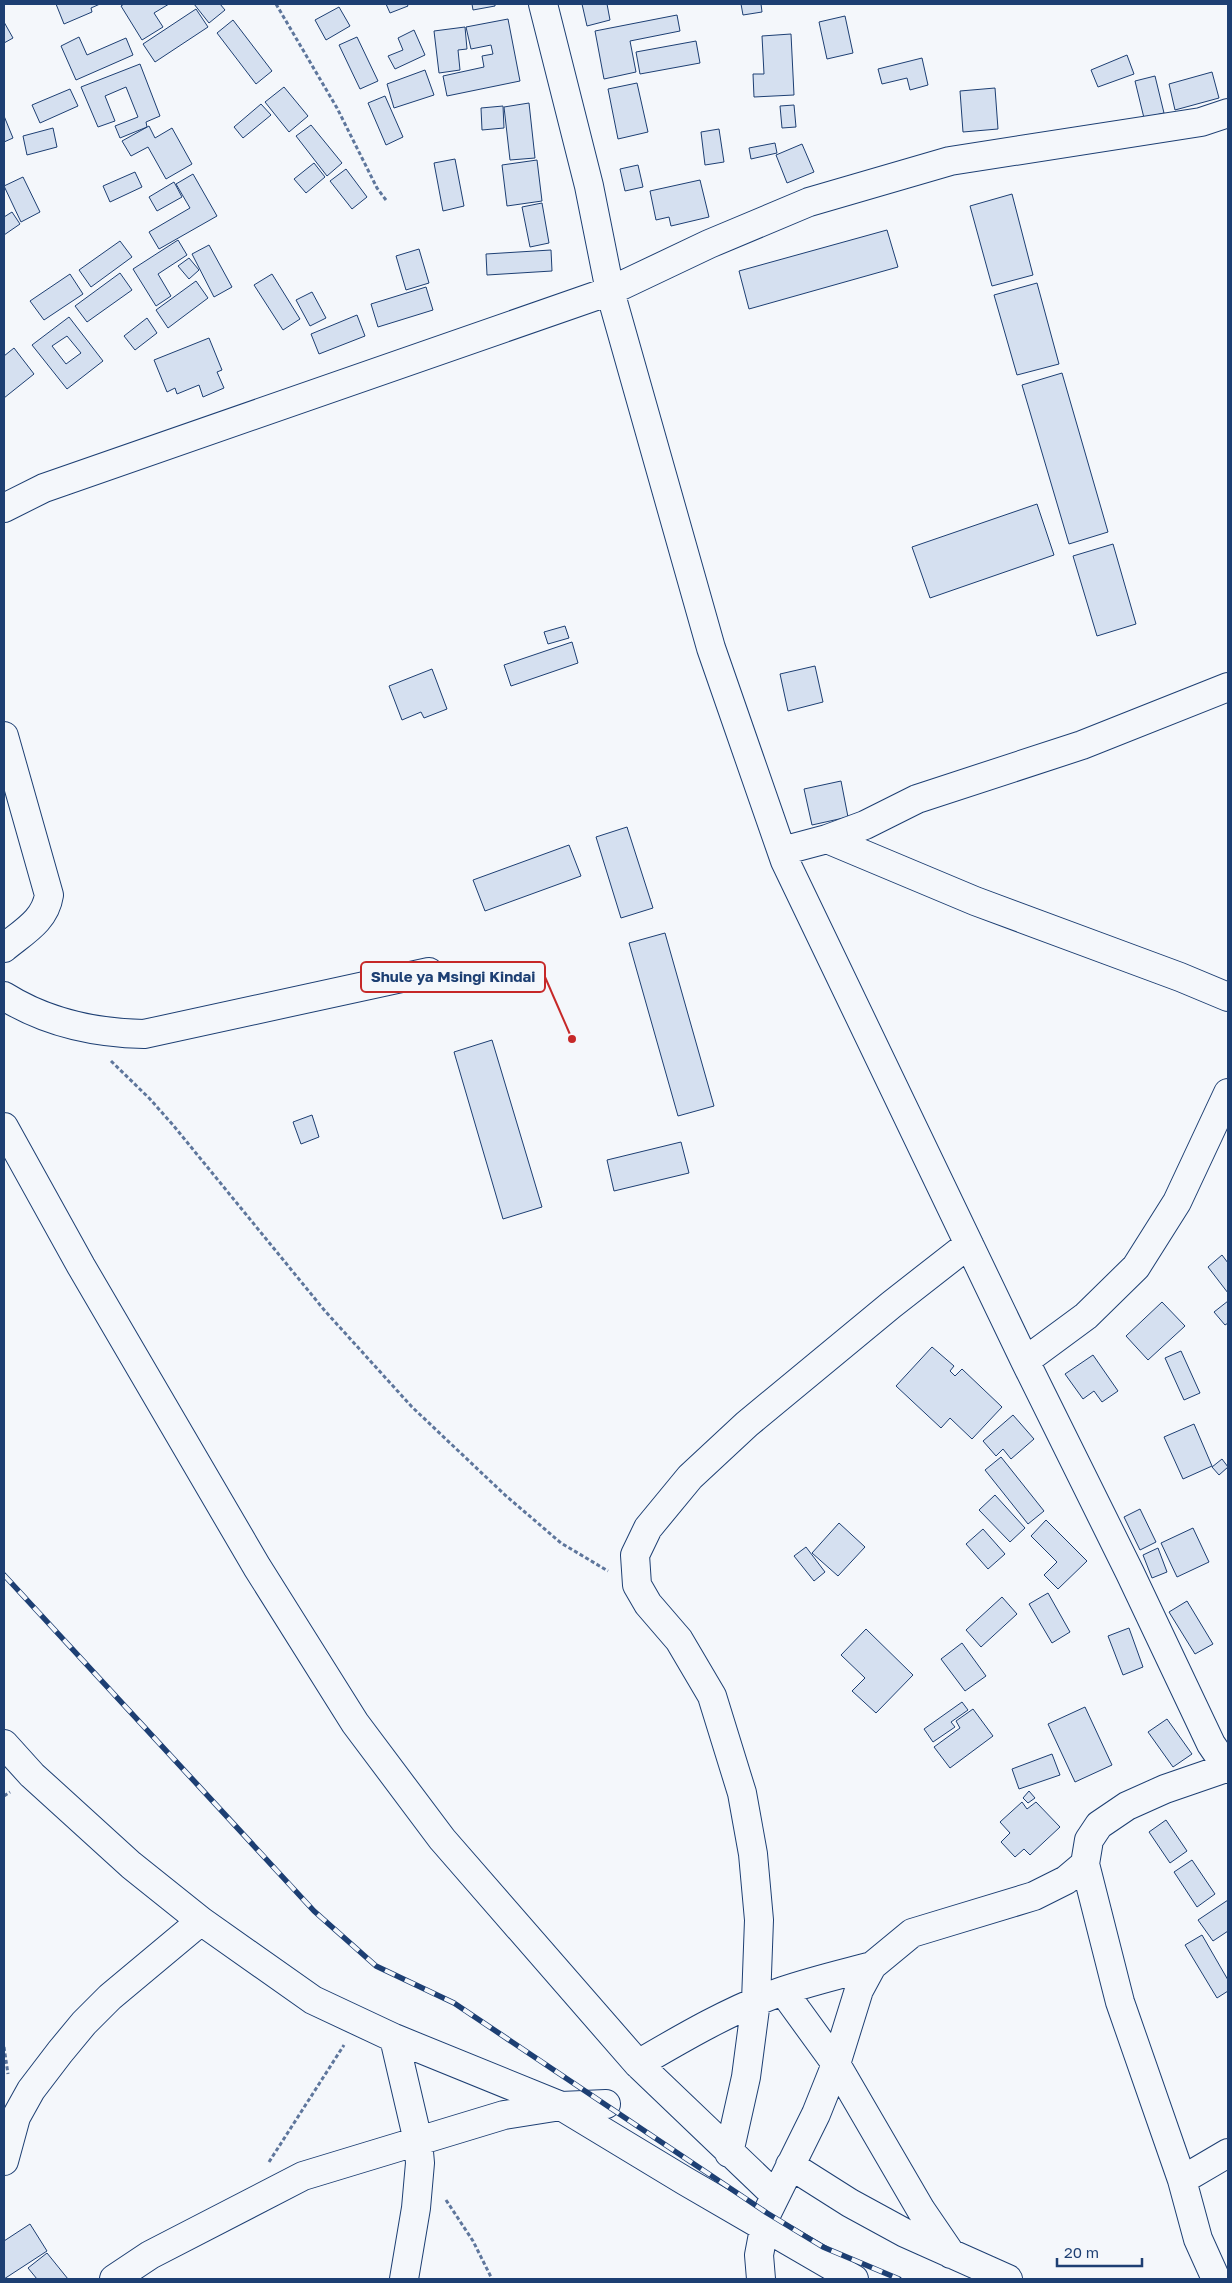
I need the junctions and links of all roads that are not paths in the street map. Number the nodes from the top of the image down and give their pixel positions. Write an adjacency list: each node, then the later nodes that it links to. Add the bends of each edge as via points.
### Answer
1 (543, 4): 3 (street, via 589,186)
2 (1228, 113): 3 (street, via 1201,122 950,161 809,202)
3 (610, 291): 4 (street, via 44,488); 8 (street, via 711,648)
4 (4, 508)
5 (1228, 687): 7 (street, via 1082,745 917,799 865,825)
6 (4, 736): 9 (street, via 49,895 47,908 40,919)
7 (827, 839): 8 (street); 12 (street, via 975,901)
8 (782, 851): 15 (street)
9 (4, 948)
10 (429, 972): 11 (street, via 144,1034 76,1028 21,1007)
11 (4, 996)
12 (1228, 997)
13 (1228, 1093): 16 (street, via 1177,1202 1136,1267 1086,1316)
14 (4, 1126): 25 (street, via 81,1266 257,1567 355,1723 442,1839)
15 (969, 1244): 16 (street); 23 (street, via 802,1378 690,1477 648,1528 635,1555 637,1585 648,1604 679,1640 712,1696 742,1793 753,1854 759,1920)
16 (1025, 1361): 18 (street, via 1211,1744)
17 (4, 1744): 20 (street, via 32,1775 124,1858)
18 (1227, 1768): 19 (street, via 1127,1806 1099,1825 1089,1840)
19 (1085, 1864): 21 (street, via 1066,1880 1034,1896 912,1934); 34 (street, via 1120,2002)
20 (201, 1921): 24 (street, via 313,2000); 32 (street, via 110,1997 60,2052 31,2090 16,2117)
21 (872, 1966): 22 (street); 26 (street, via 859,1990)
22 (783, 1991): 23 (street); 26 (street)
23 (756, 2002): 25 (street); 30 (street, via 746,2077)
24 (394, 2038): 28 (street); 29 (street)
25 (638, 2064): 30 (street)
26 (836, 2064): 33 (street, via 816,2114); 37 (street, via 888,2157)
27 (606, 2104): 28 (street)
28 (562, 2106): 29 (street, via 504,2116); 36 (street)
29 (418, 2141): 38 (street, via 303,2176 150,2255); 39 (street, via 419,2186)
30 (729, 2153): 35 (street)
31 (1228, 2153): 34 (street)
32 (4, 2161)
33 (790, 2165): 35 (street); 37 (street, via 850,2203)
34 (1182, 2180): 43 (street, via 1198,2239)
35 (775, 2195): 36 (street)
36 (763, 2227): 40 (street, via 759,2255); 41 (street)
37 (951, 2254): 42 (street)
38 (114, 2279)
39 (404, 2279)
40 (761, 2279)
41 (854, 2279)
42 (1008, 2279)
43 (1216, 2279)

